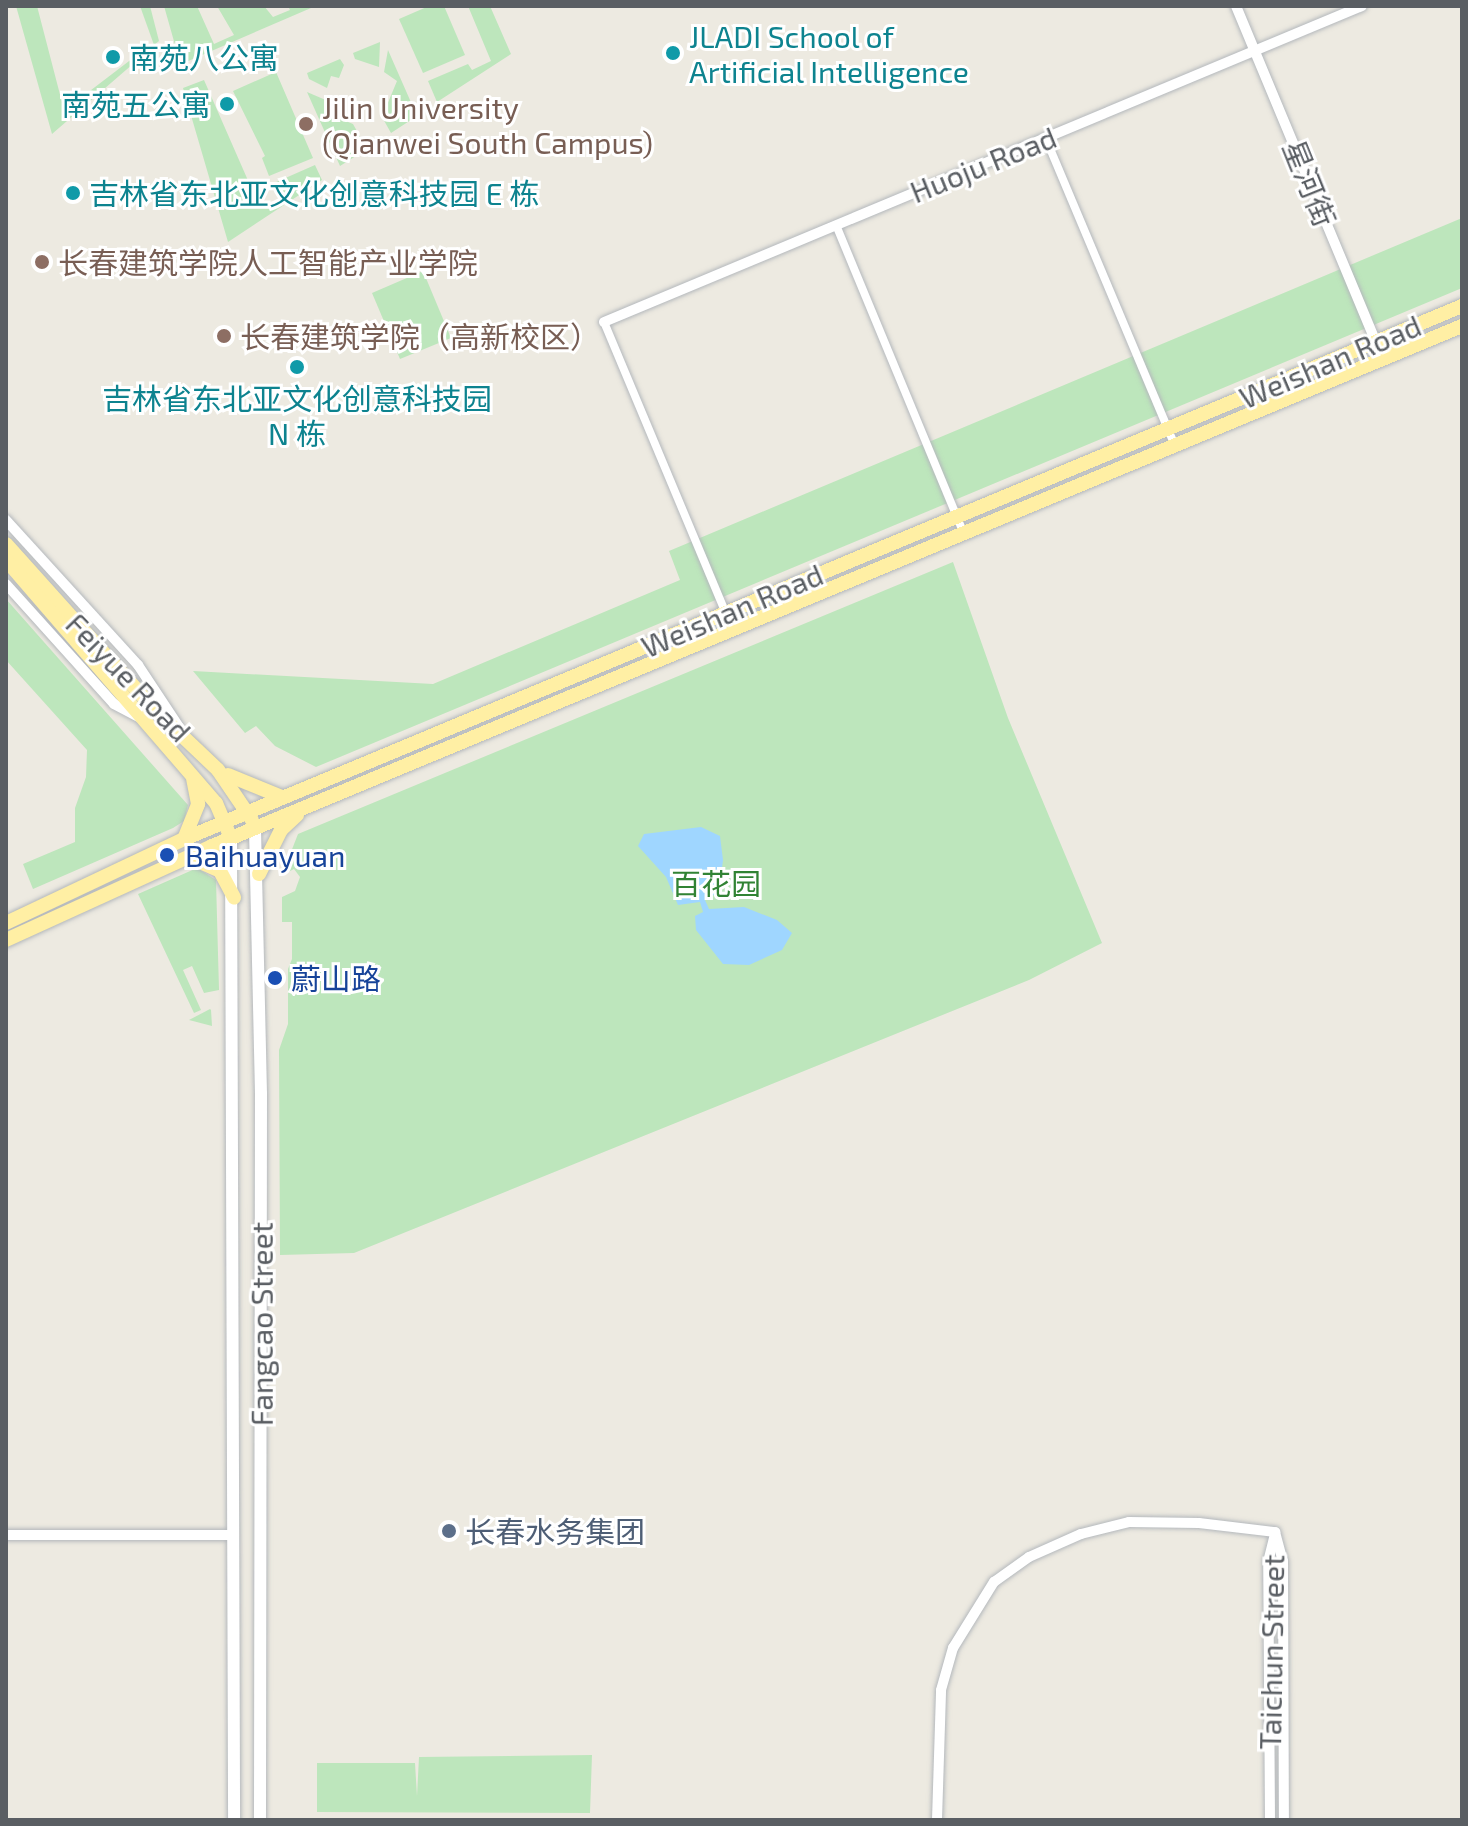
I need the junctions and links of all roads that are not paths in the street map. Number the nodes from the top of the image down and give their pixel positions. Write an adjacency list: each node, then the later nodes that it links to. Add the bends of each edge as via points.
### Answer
1 (1236, 6): 3 (street, 星河街)
2 (1362, 6): 3 (street, Huoju Road)
3 (1255, 51): 4 (street, Huoju Road); 9 (street, 星河街)
4 (1046, 139): 5 (street, Huoju Road); 11 (street)
5 (836, 225): 7 (street, Huoju Road); 13 (street)
6 (1462, 306): 9 (main road, Weishan Road)
7 (604, 322): 21 (street)
8 (1462, 326): 10 (main road, Weishan Road)
9 (1376, 343): 10 (street, 星河街); 11 (main road, Weishan Road)
10 (1383, 360): 12 (main road, Weishan Road)
11 (1168, 429): 12 (street); 13 (main road, Weishan Road)
12 (1175, 447): 15 (main road, Weishan Road)
13 (957, 516): 15 (street); 21 (main road, Weishan Road)
14 (6, 520): 17 (street)
15 (964, 534): 22 (main road, Weishan Road)
16 (6, 537): 17 (street)
17 (27, 543): 24 (street, via 138,665)
18 (6, 544): 24 (main road, Feiyue Road, via 154,709)
19 (6, 560): 23 (main road, Feiyue Road, via 101,666)
20 (6, 584): 23 (street, via 114,704)
21 (726, 613): 22 (street); 27 (main road, Weishan Road)
22 (733, 630): 28 (main road, Weishan Road)
23 (138, 717): 26 (main road, Feiyue Road)
24 (183, 732): 25 (main road, Feiyue Road)
25 (218, 770): 27 (main road); 29 (main road, Feiyue Road)
26 (193, 779): 30 (main road, Feiyue Road); 32 (main road, via 198,804)
27 (283, 797): 29 (main road, Weishan Road)
28 (304, 810): 31 (main road, Weishan Road); 35 (main road, via 281,830)
29 (250, 811): 30 (main road, Weishan Road); 31 (main road)
30 (226, 821): 32 (main road, Weishan Road); 33 (main road)
31 (255, 829): 33 (main road, Weishan Road); 35 (main road, Fangcao Street)
32 (184, 839): 37 (main road, Weishan Road)
33 (231, 839): 34 (main road, Weishan Road); 36 (main road, Fangcao Street)
34 (189, 857): 36 (main road, via 220,871); 38 (main road, Weishan Road)
35 (259, 874): 40 (main road, Fangcao Street)
36 (234, 897): 39 (main road, Fangcao Street)
37 (6, 923)
38 (6, 940)
39 (234, 1049): 40 (main road); 43 (main road, Fangcao Street)
40 (261, 1049): 45 (main road, Fangcao Street)
41 (1275, 1532): 46 (street, via 1129,1522 1055,1545 994,1582 953,1648 941,1690); 47 (street, Taichun Street, via 1268,1562); 48 (street, Taichun Street, via 1283,1561)
42 (6, 1535): 43 (street)
43 (231, 1535): 44 (main road, Fangcao Street)
44 (234, 1820)
45 (260, 1820)
46 (937, 1820)
47 (1270, 1820)
48 (1284, 1820)

